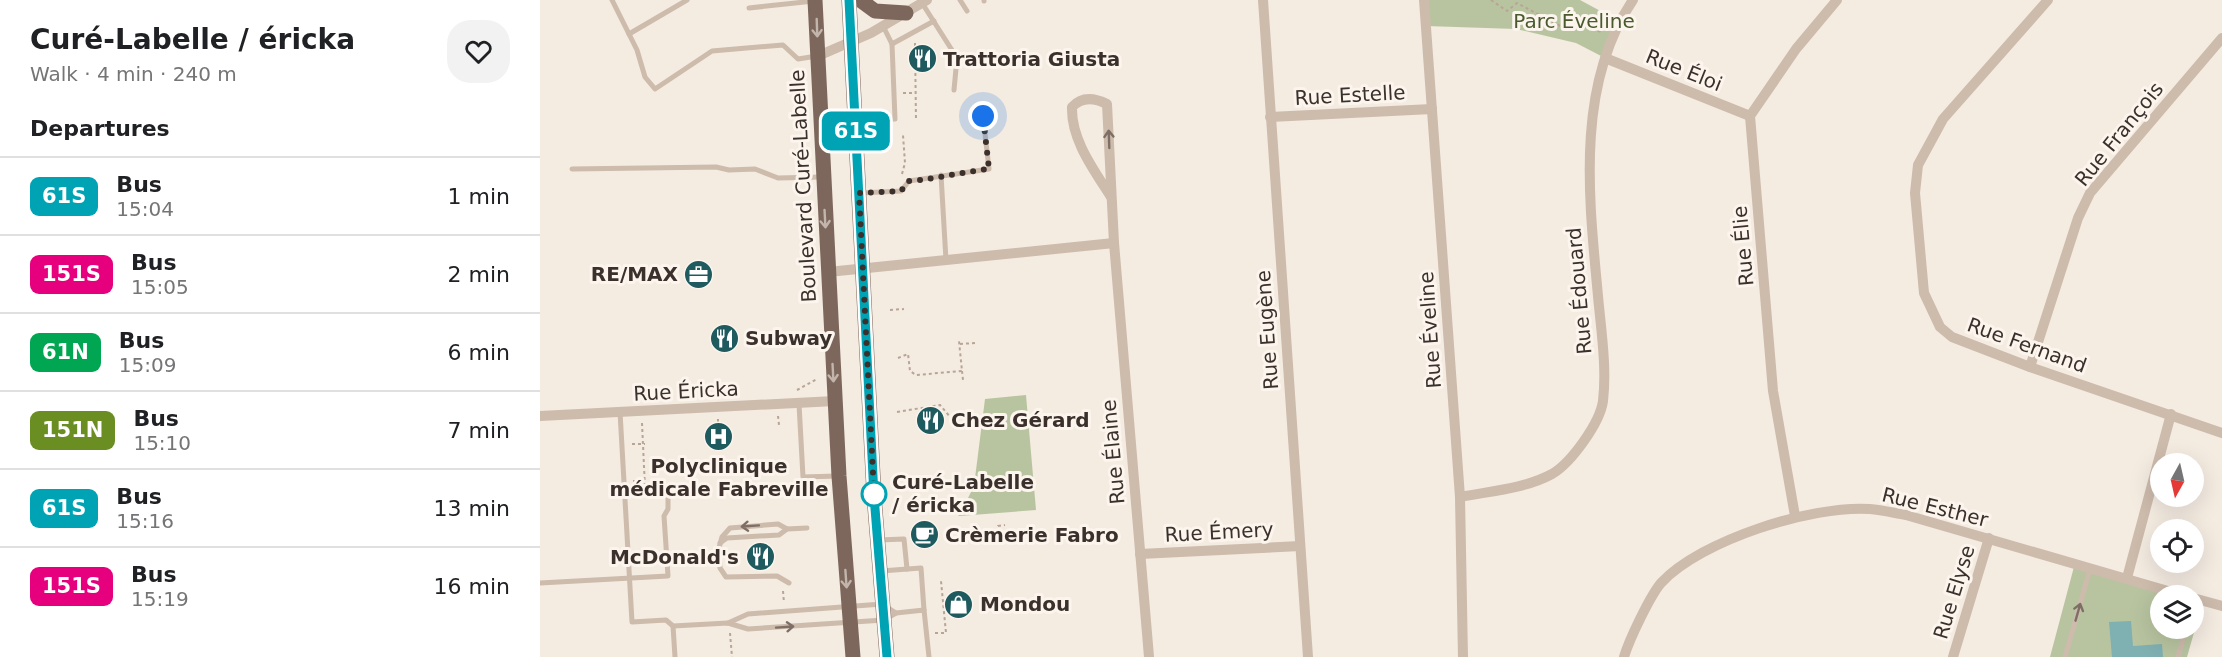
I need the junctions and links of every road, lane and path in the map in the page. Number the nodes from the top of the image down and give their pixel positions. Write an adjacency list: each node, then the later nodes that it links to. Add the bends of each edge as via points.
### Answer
1 (612, 0): 19 (lane)
2 (687, 0): 19 (lane)
3 (849, 0): 23 (main road)
4 (860, 0): 16 (main road, via 875,11)
5 (1263, 0): 33 (street, Rue Eugène)
6 (1424, 0): 30 (street, Rue Éveline)
7 (1491, 0): 20 (path, via 1507,11 1517,3 1564,28 1589,27)
8 (1633, 0): 20 (street, Rue Édouard)
9 (1838, 0): 32 (street, via 1796,49)
10 (2048, 0): 51 (street, Rue Fernand, via 1943,119 1917,165 1915,193 1924,293 1940,327 1953,337)
11 (815, 1): 14 (lane); 25 (main road, Boulevard Curé-Labelle, one-way to 25)
12 (962, 1): 15 (lane)
13 (925, 2): 16 (street); 17 (lane)
14 (749, 8)
15 (967, 11)
16 (906, 13): 18 (street)
17 (934, 21): 24 (lane); 27 (lane, via 957,58)
18 (883, 26): 23 (street); 24 (lane)
19 (629, 34): 25 (lane, via 645,77 656,89 712,51 783,45 798,59)
20 (1613, 36): 26 (street, Rue Édouard)
21 (2222, 38): 51 (street, Rue François, via 2090,194 2078,218)
22 (914, 40): 29 (path)
23 (851, 42): 25 (street); 34 (main road)
24 (892, 44): 28 (lane)
25 (818, 56): 40 (main road, Boulevard Curé-Labelle)
26 (1605, 58): 32 (street, Rue Éloi); 76 (street, Rue Édouard, via 1592,112 1590,215 1603,346 1603,402 1594,429 1554,473 1528,485)
27 (954, 90)
28 (894, 93): 29 (path); 34 (lane, via 895,119)
29 (916, 93): 35 (path)
30 (1432, 109): 33 (street, Rue Estelle); 76 (street, Rue Éveline)
31 (983, 116): 39 (lane, via 989,169)
32 (1750, 116): 77 (street, Rue Élie, via 1773,392)
33 (1270, 117): 85 (street, Rue Eugène)
34 (855, 121): 41 (main road)
35 (916, 121)
36 (903, 135): 38 (path)
37 (572, 169): 40 (lane, via 716,167 755,169 778,178)
38 (902, 171)
39 (941, 175): 41 (lane, via 933,180 909,181 901,191); 44 (lane)
40 (823, 177): 46 (main road, Boulevard Curé-Labelle, one-way to 46)
41 (859, 193): 45 (main road)
42 (1111, 197): 42 (street, Rue Élaine, one-way to 42, via 1107,104 1094,98 1077,102 1072,107 1071,121); 43 (street, Rue Élaine)
43 (1114, 243): 44 (street); 86 (street, Rue Élaine)
44 (946, 261): 45 (street)
45 (862, 269): 46 (street); 82 (main road)
46 (828, 272): 56 (main road, Boulevard Curé-Labelle, one-way to 56)
47 (904, 309): 48 (path)
48 (891, 310)
49 (975, 343): 52 (path, via 959,343)
50 (898, 358): 52 (path, via 908,354 910,371 916,375)
51 (2030, 368): 62 (street, Rue Fernand)
52 (962, 371): 54 (path)
53 (817, 379): 55 (path)
54 (963, 380)
55 (799, 389)
56 (835, 401): 57 (street, Rue Éricka); 73 (main road, Boulevard Curé-Labelle)
57 (799, 403): 59 (street, Rue Éricka); 73 (lane, via 803,477)
58 (921, 410): 60 (path); 61 (path); 65 (path, via 940,405)
59 (620, 412): 63 (street, Rue Éricka); 72 (lane)
60 (897, 412)
61 (924, 414)
62 (2171, 414): 70 (street, Rue Fernand); 91 (street)
63 (540, 416)
64 (778, 416): 68 (path)
65 (951, 418)
66 (717, 419): 69 (path)
67 (642, 423): 71 (path)
68 (778, 425)
69 (718, 428)
70 (2222, 433)
71 (645, 444): 72 (path); 74 (path)
72 (622, 445): 90 (lane)
73 (839, 476): 99 (main road, Boulevard Curé-Labelle, one-way to 99)
74 (645, 488)
75 (668, 489): 90 (lane, via 669,509 664,516 668,576)
76 (1460, 497): 116 (street, Rue Éveline)
77 (1795, 516): 81 (street, Rue Esther, via 1868,509 1906,515); 117 (street, Rue Esther, via 1698,553 1661,584)
78 (1005, 525): 84 (path, via 998,526)
79 (807, 528): 80 (lane)
80 (787, 529): 83 (lane, via 779,535 727,538); 83 (lane, one-way to 83, via 778,524 735,527 726,532)
81 (1989, 538): 87 (street, Rue Esther); 118 (street, Rue Elyse)
82 (877, 540): 88 (lane, via 904,539); 89 (main road)
83 (720, 544): 95 (lane, via 720,568 726,576 777,576)
84 (999, 544)
85 (1300, 546): 86 (street, Rue Émery); 115 (street, Rue Eugène)
86 (1140, 554): 114 (street, Rue Élaine)
87 (2091, 568): 91 (street, Rue Esther); 119 (lane, one-way to 87)
88 (906, 569): 89 (lane); 101 (lane, via 921,568)
89 (880, 571): 98 (main road)
90 (630, 578): 93 (lane); 105 (lane, via 632,622 666,620)
91 (2127, 578): 94 (street, Rue Esther)
92 (941, 581): 106 (path)
93 (540, 583)
94 (2150, 585)
95 (789, 587): 97 (path, via 783,591)
96 (2204, 602): 100 (street, Rue Esther)
97 (784, 603)
98 (882, 604): 99 (lane); 102 (main road)
99 (849, 606): 103 (lane, via 748,614); 104 (main road, Boulevard Curé-Labelle)
100 (2222, 606)
101 (924, 610): 102 (lane); 113 (lane)
102 (890, 616): 104 (lane); 112 (main road)
103 (728, 623): 104 (lane, one-way to 104, via 748,629); 105 (lane)
104 (850, 623): 111 (main road, Boulevard Curé-Labelle)
105 (673, 626): 109 (lane)
106 (945, 633)
107 (2183, 639): 120 (lane)
108 (731, 643): 110 (path)
109 (675, 657)
110 (732, 657)
111 (853, 657)
112 (887, 657)
113 (929, 657)
114 (1149, 657)
115 (1308, 657)
116 (1463, 657)
117 (1624, 657)
118 (1953, 657)
119 (2065, 657)
120 (2178, 657)

